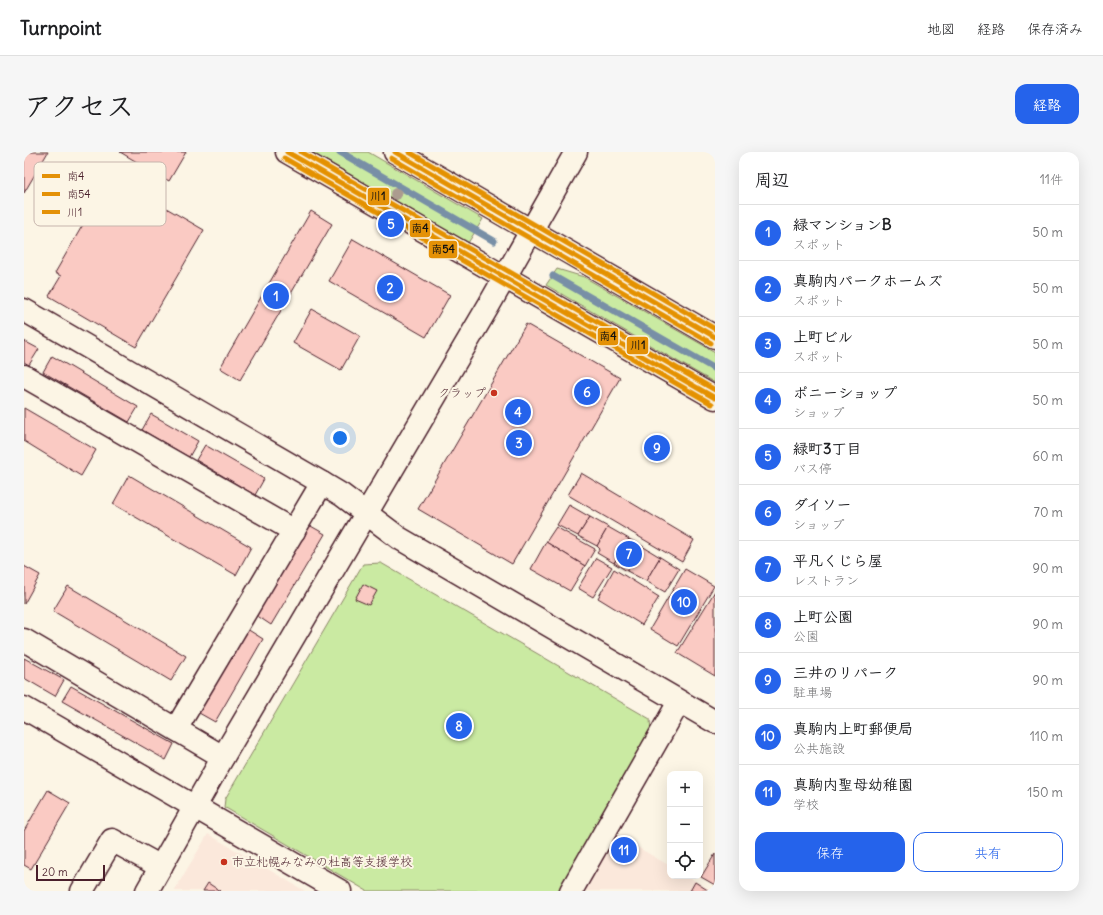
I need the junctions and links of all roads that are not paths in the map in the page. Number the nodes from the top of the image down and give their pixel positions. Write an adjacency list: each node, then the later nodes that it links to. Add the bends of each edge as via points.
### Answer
1 (287, 152): 5 (street)
2 (395, 152): 4 (street)
3 (576, 152): 4 (street)
4 (530, 231): 5 (street); 7 (street)
5 (505, 277): 9 (street); 11 (street)
6 (24, 310): 10 (street)
7 (715, 337)
8 (24, 376): 12 (street)
9 (715, 398)
10 (322, 483): 11 (street); 12 (street)
11 (367, 514): 14 (street, via 399,538); 18 (street)
12 (294, 531): 17 (street)
13 (24, 640): 17 (street)
14 (679, 702): 16 (street); 24 (street)
15 (24, 708): 19 (street)
16 (715, 722)
17 (176, 729): 18 (street)
18 (223, 757): 19 (street)
19 (195, 806): 20 (street); 23 (street)
20 (161, 866): 21 (street, via 112,840); 22 (street)
21 (82, 891)
22 (147, 891)
23 (340, 891)
24 (570, 891)

